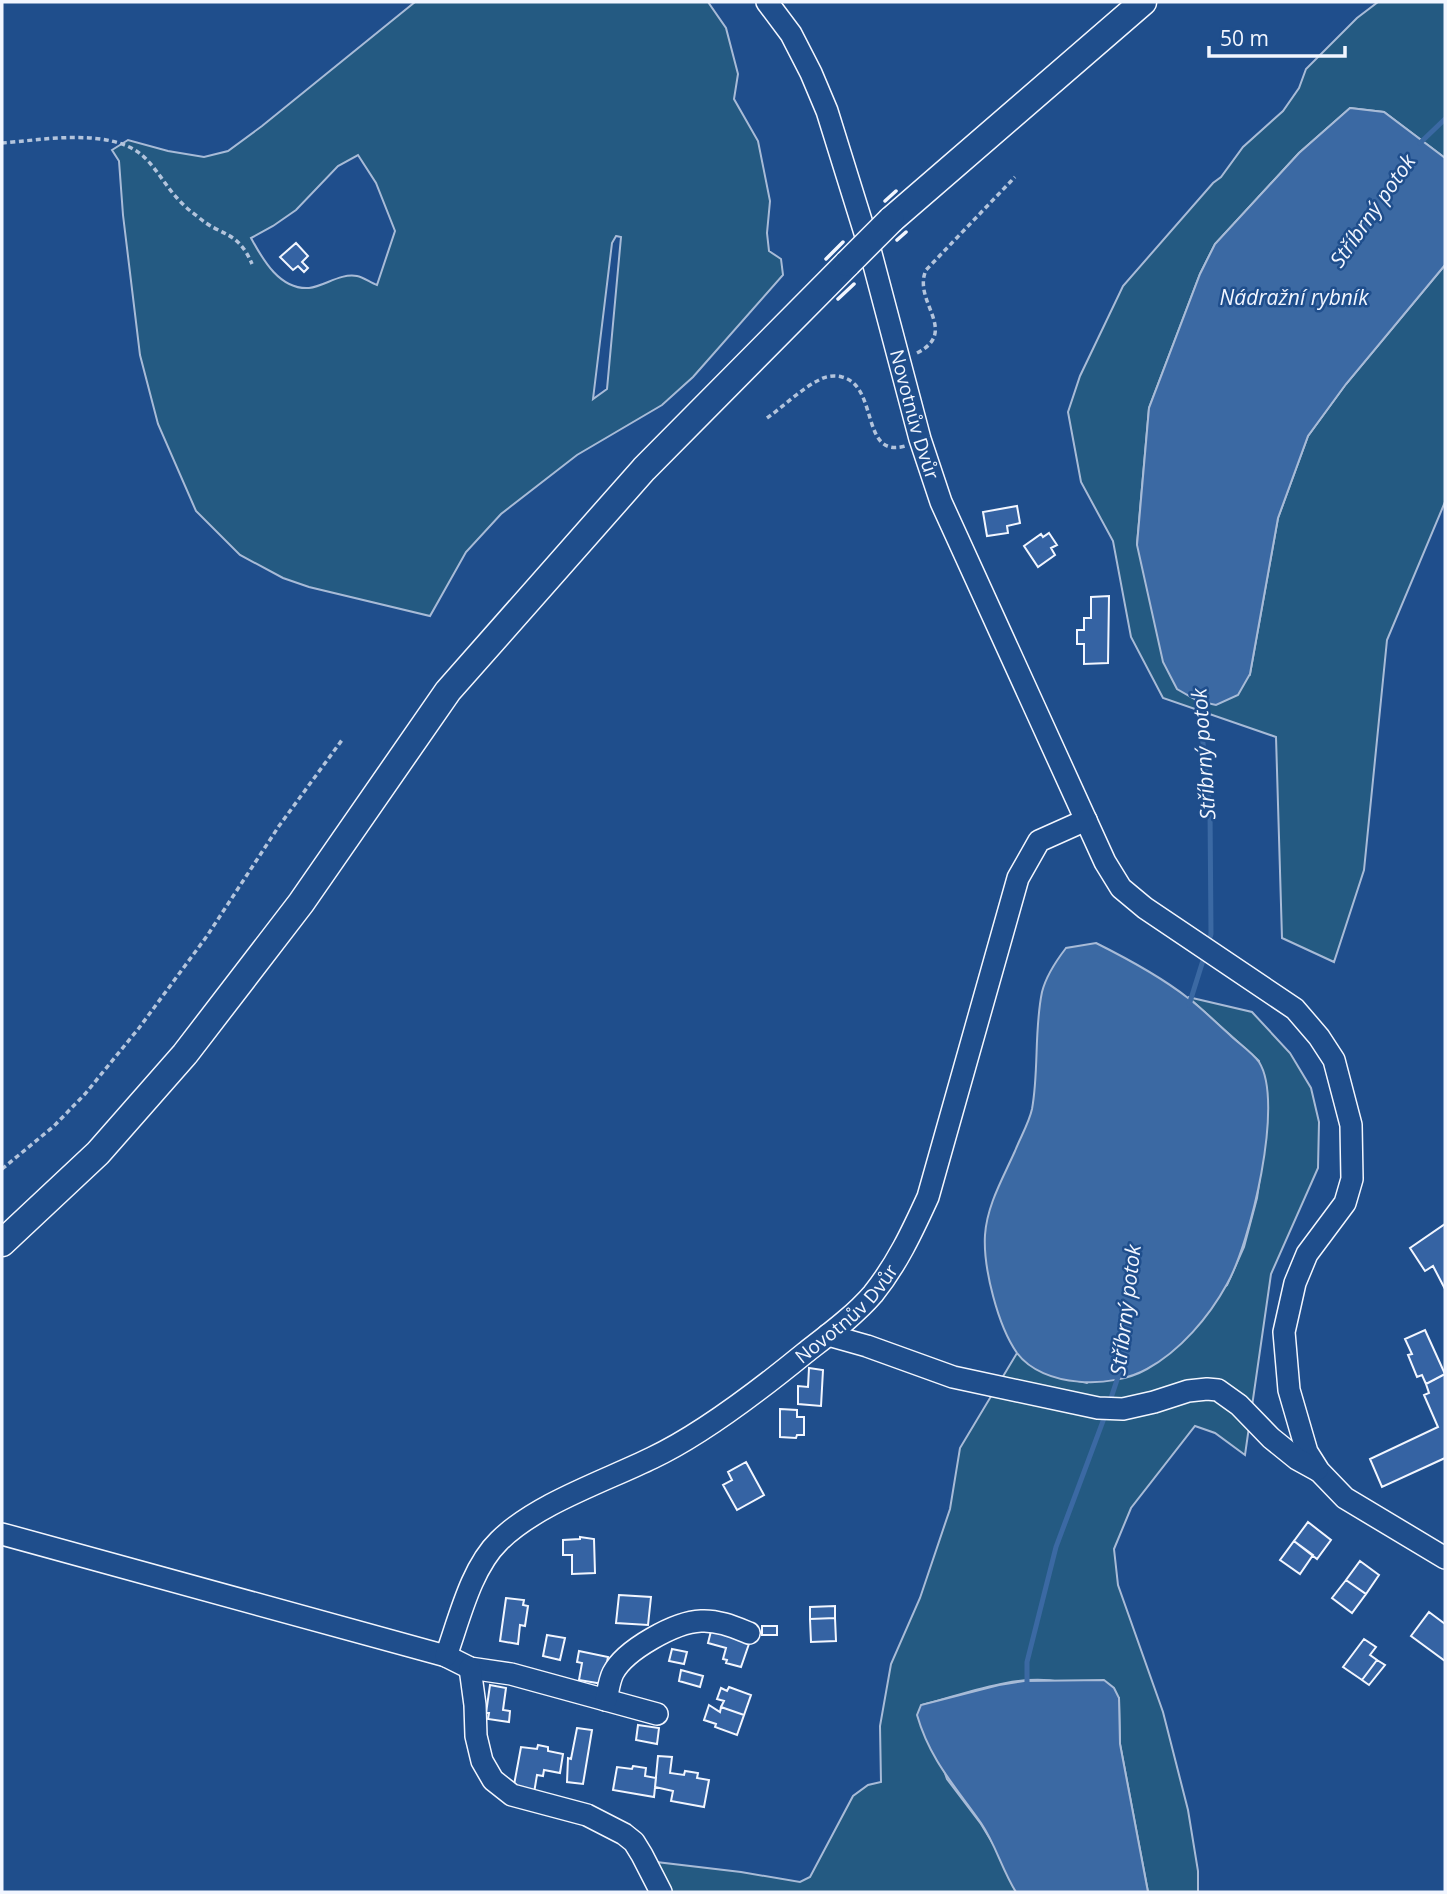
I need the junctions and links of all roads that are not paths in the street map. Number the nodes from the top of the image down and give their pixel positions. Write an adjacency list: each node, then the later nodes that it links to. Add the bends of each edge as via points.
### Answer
1 (767, 2): 3 (street, Novotnův Dvůr, via 790,34 827,111 941,502)
2 (1143, 2): 4 (main road, bridge, via 891,220 644,469 448,691 301,903 185,1054 98,1153)
3 (1086, 820): 7 (street, Novotnův Dvůr, via 1048,835 1029,856 1018,878 928,1197 895,1263 871,1296); 8 (street, Novotnův Dvůr, via 1121,888 1295,1009 1334,1060 1351,1125 1352,1179 1345,1203 1307,1254 1284,1332 1289,1390 1298,1426)
4 (43, 1202): 5 (main road); 6 (main road)
5 (2, 1228)
6 (2, 1243)
7 (828, 1335): 8 (street, via 953,1377 1098,1408 1123,1409 1188,1391 1218,1390 1297,1459); 12 (street, Novotnův Dvůr, via 706,1425 656,1456 533,1515 499,1541 470,1588)
8 (1319, 1471): 10 (street, Novotnův Dvůr, via 1345,1497)
9 (2, 1534): 12 (street)
10 (1445, 1558)
11 (749, 1633): 14 (street, via 703,1620 669,1629 625,1657 612,1674)
12 (446, 1656): 13 (street)
13 (470, 1668): 14 (street, via 511,1674); 16 (street, via 482,1762 498,1786 512,1795 587,1815 624,1834 642,1855)
14 (606, 1700): 15 (street)
15 (657, 1714)
16 (661, 1892)

